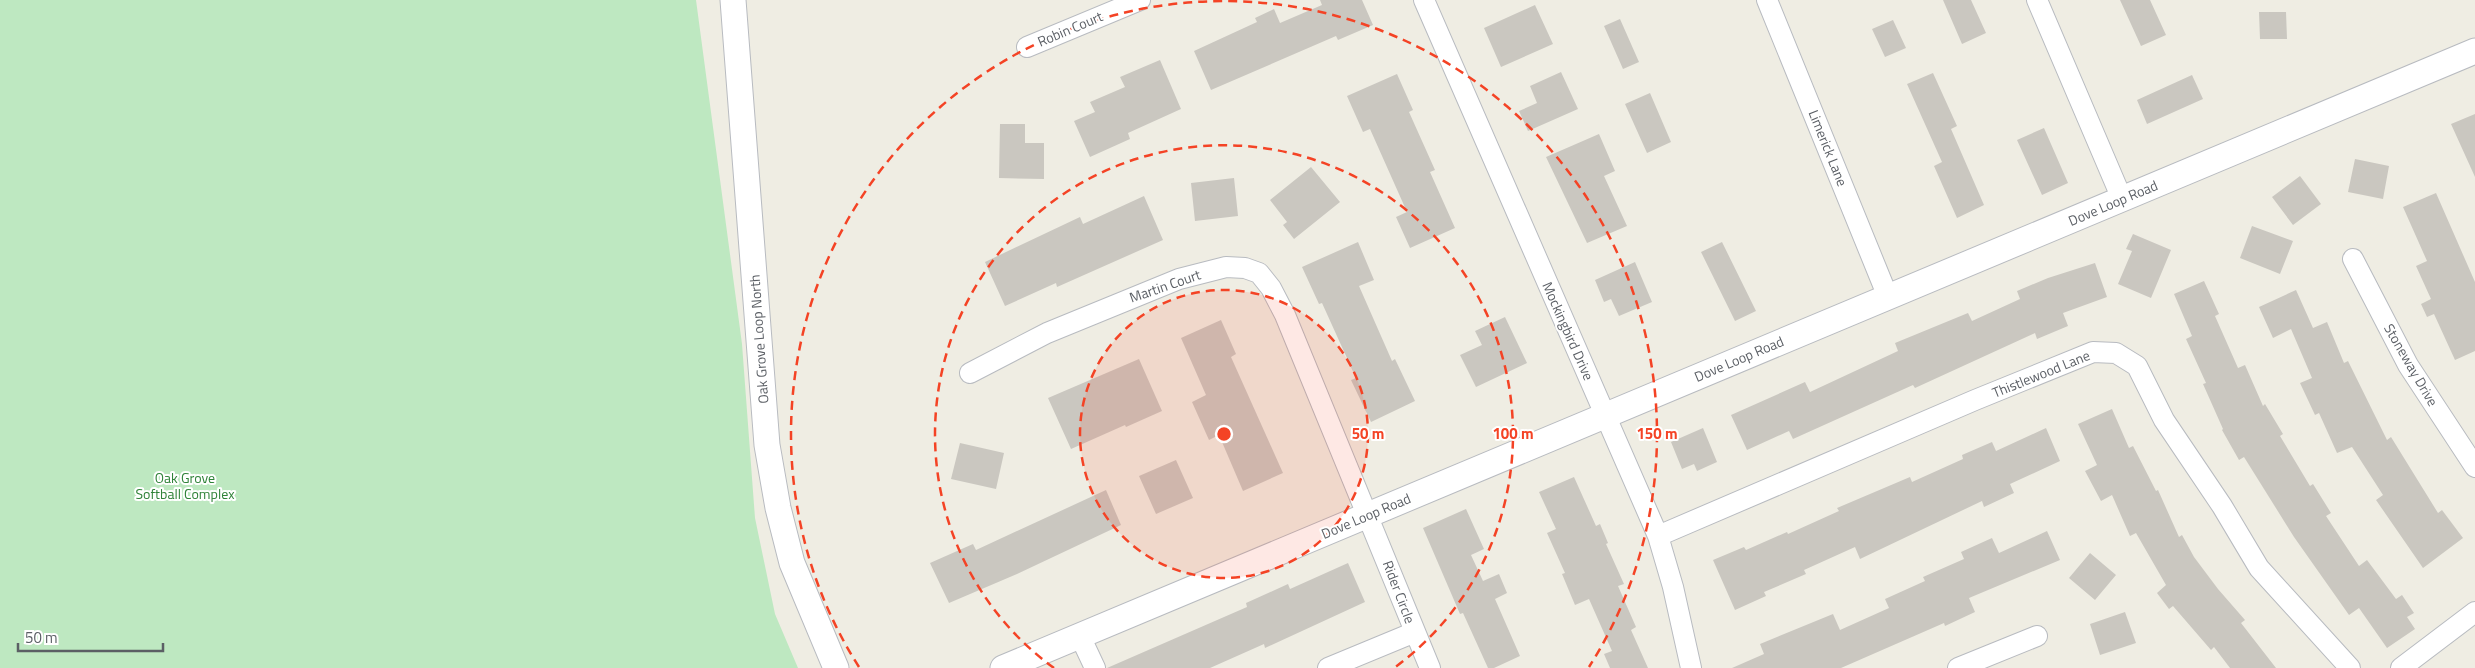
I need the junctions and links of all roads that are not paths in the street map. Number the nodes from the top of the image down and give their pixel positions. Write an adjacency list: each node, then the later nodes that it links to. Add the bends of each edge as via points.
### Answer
1 (733, 0): 20 (street, Oak Grove Loop North, via 767,445 792,563)
2 (1140, 0): 6 (street, Robin Court)
3 (1424, 0): 12 (street, Mockingbird Drive)
4 (1767, 0): 10 (street, Limerick Lane)
5 (2036, 0): 8 (street)
6 (1027, 47)
7 (2475, 51): 8 (street, Dove Loop Road)
8 (2122, 199): 10 (street, Dove Loop Road)
9 (2353, 258): 13 (street, Stoneway Drive, via 2408,365)
10 (1888, 297): 12 (street, Dove Loop Road)
11 (970, 373): 14 (street, Martin Court, via 1047,332 1178,279 1226,267 1245,268 1259,273 1272,288 1286,315)
12 (1605, 416): 14 (street, Dove Loop Road); 15 (street, Mockingbird Drive)
13 (2475, 468)
14 (1369, 515): 17 (street, Rider Circle); 18 (street, Dove Loop Road)
15 (1658, 536): 25 (street, Mockingbird Drive); 27 (street, Thistlewood Lane, via 2094,352 2116,353 2137,366 2164,420 2259,568)
16 (2475, 612): 28 (street)
17 (1415, 632): 23 (street); 24 (street, Rider Circle)
18 (1080, 636): 21 (street, Dove Loop Road); 22 (street)
19 (2037, 636): 26 (street)
20 (836, 668)
21 (1003, 668)
22 (1095, 668)
23 (1328, 668)
24 (1430, 668)
25 (1691, 668)
26 (1958, 668)
27 (2350, 668)
28 (2401, 668)

